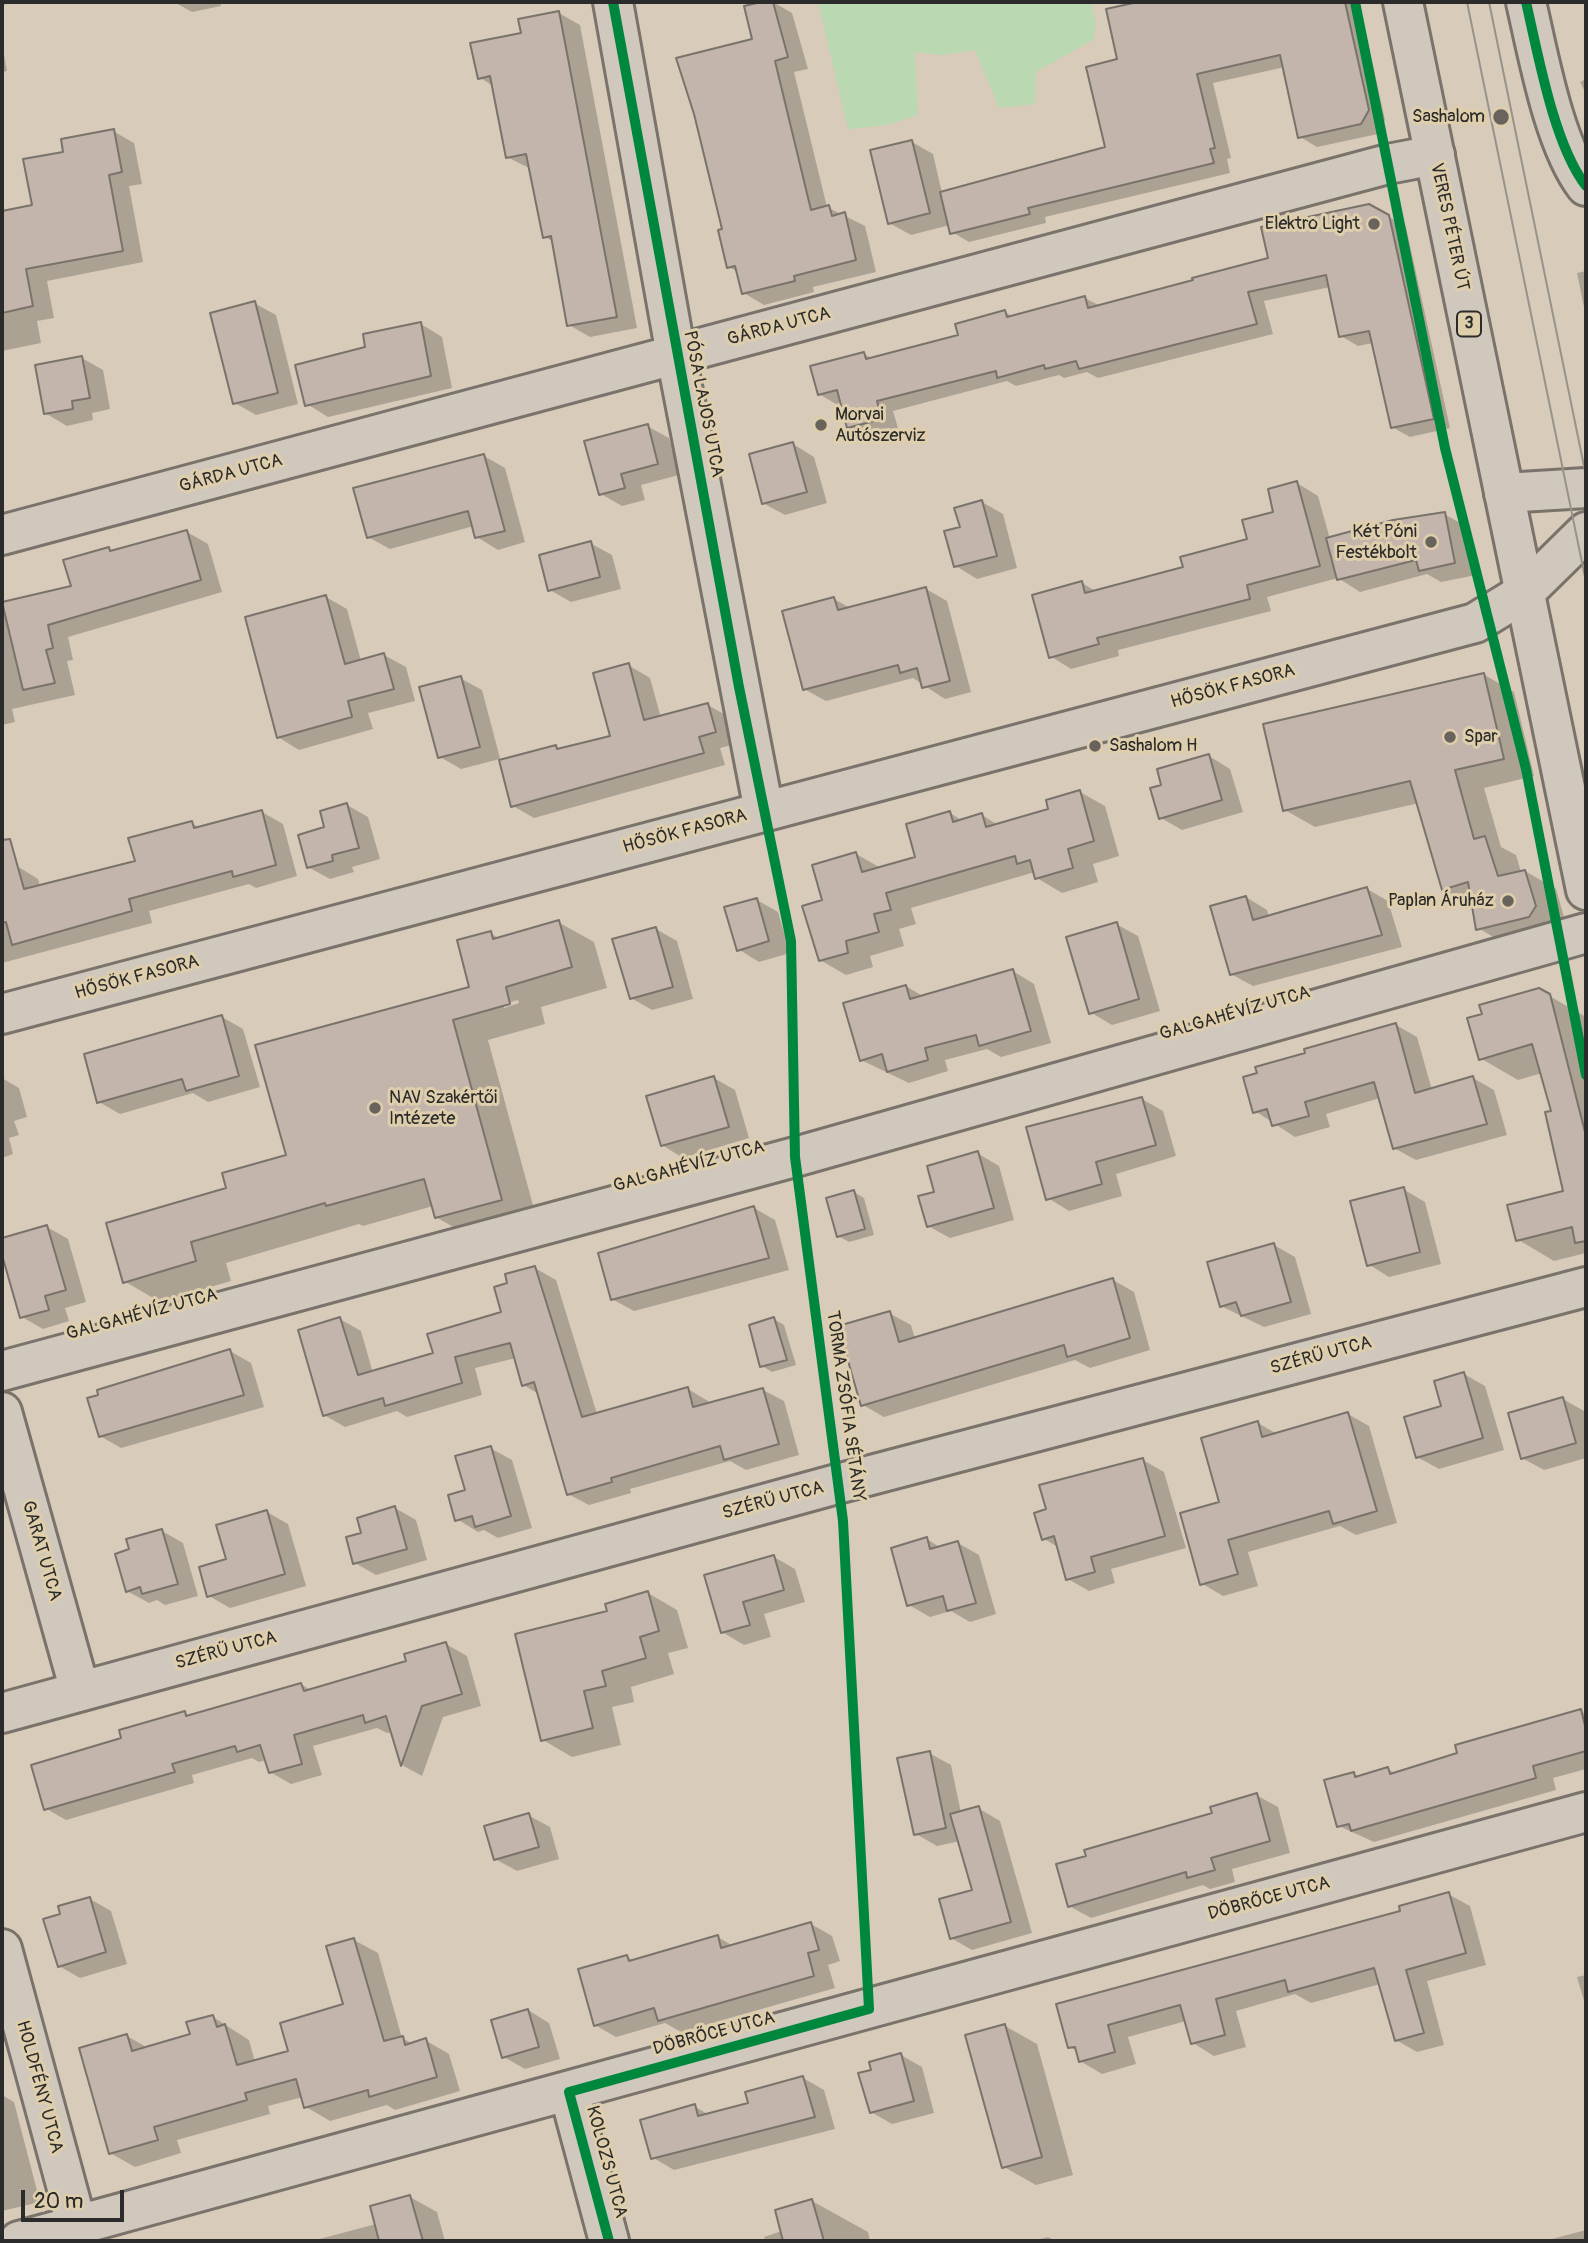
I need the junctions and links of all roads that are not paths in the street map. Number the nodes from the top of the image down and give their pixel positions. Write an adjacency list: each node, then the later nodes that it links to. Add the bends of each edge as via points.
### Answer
1 (613, 2): 6 (street, PÓSA LAJOS UTCA)
2 (1403, 2): 4 (street, VERES PÉTER ÚT / 3)
3 (1534, 6): 5 (street, via 1558,127)
4 (1434, 155): 6 (street, GÁRDA UTCA, via 1062,249); 8 (street, VERES PÉTER ÚT / 3)
5 (1586, 186)
6 (676, 355): 10 (street, GÁRDA UTCA); 12 (street, PÓSA LAJOS UTCA)
7 (1586, 488): 8 (street)
8 (1504, 493): 11 (street, VERES PÉTER ÚT / 3)
9 (1586, 532): 11 (street, HŐSÖK FASORA)
10 (2, 535)
11 (1524, 593): 12 (street, HŐSÖK FASORA, via 1475,623); 13 (street, VERES PÉTER ÚT / 3)
12 (764, 811): 15 (street, HŐSÖK FASORA)
13 (1586, 890)
14 (1586, 933): 17 (street, GALGAHÉVÍZ UTCA, via 808,1153)
15 (2, 1014)
16 (1586, 1287): 19 (street, SZÉRŰ UTCA, via 824,1487)
17 (2, 1371)
18 (2, 1412): 19 (street, GARAT UTCA)
19 (80, 1691): 20 (street, SZÉRŰ UTCA)
20 (2, 1713)
21 (1586, 1812): 23 (street, DÖBRŐCE UTCA)
22 (2, 1949): 24 (street, HOLDFÉNY UTCA)
23 (569, 2092): 24 (street, DÖBRŐCE UTCA); 26 (street, KOLOZS UTCA)
24 (77, 2225): 25 (street, DÖBRŐCE UTCA)
25 (19, 2241)
26 (609, 2241)

